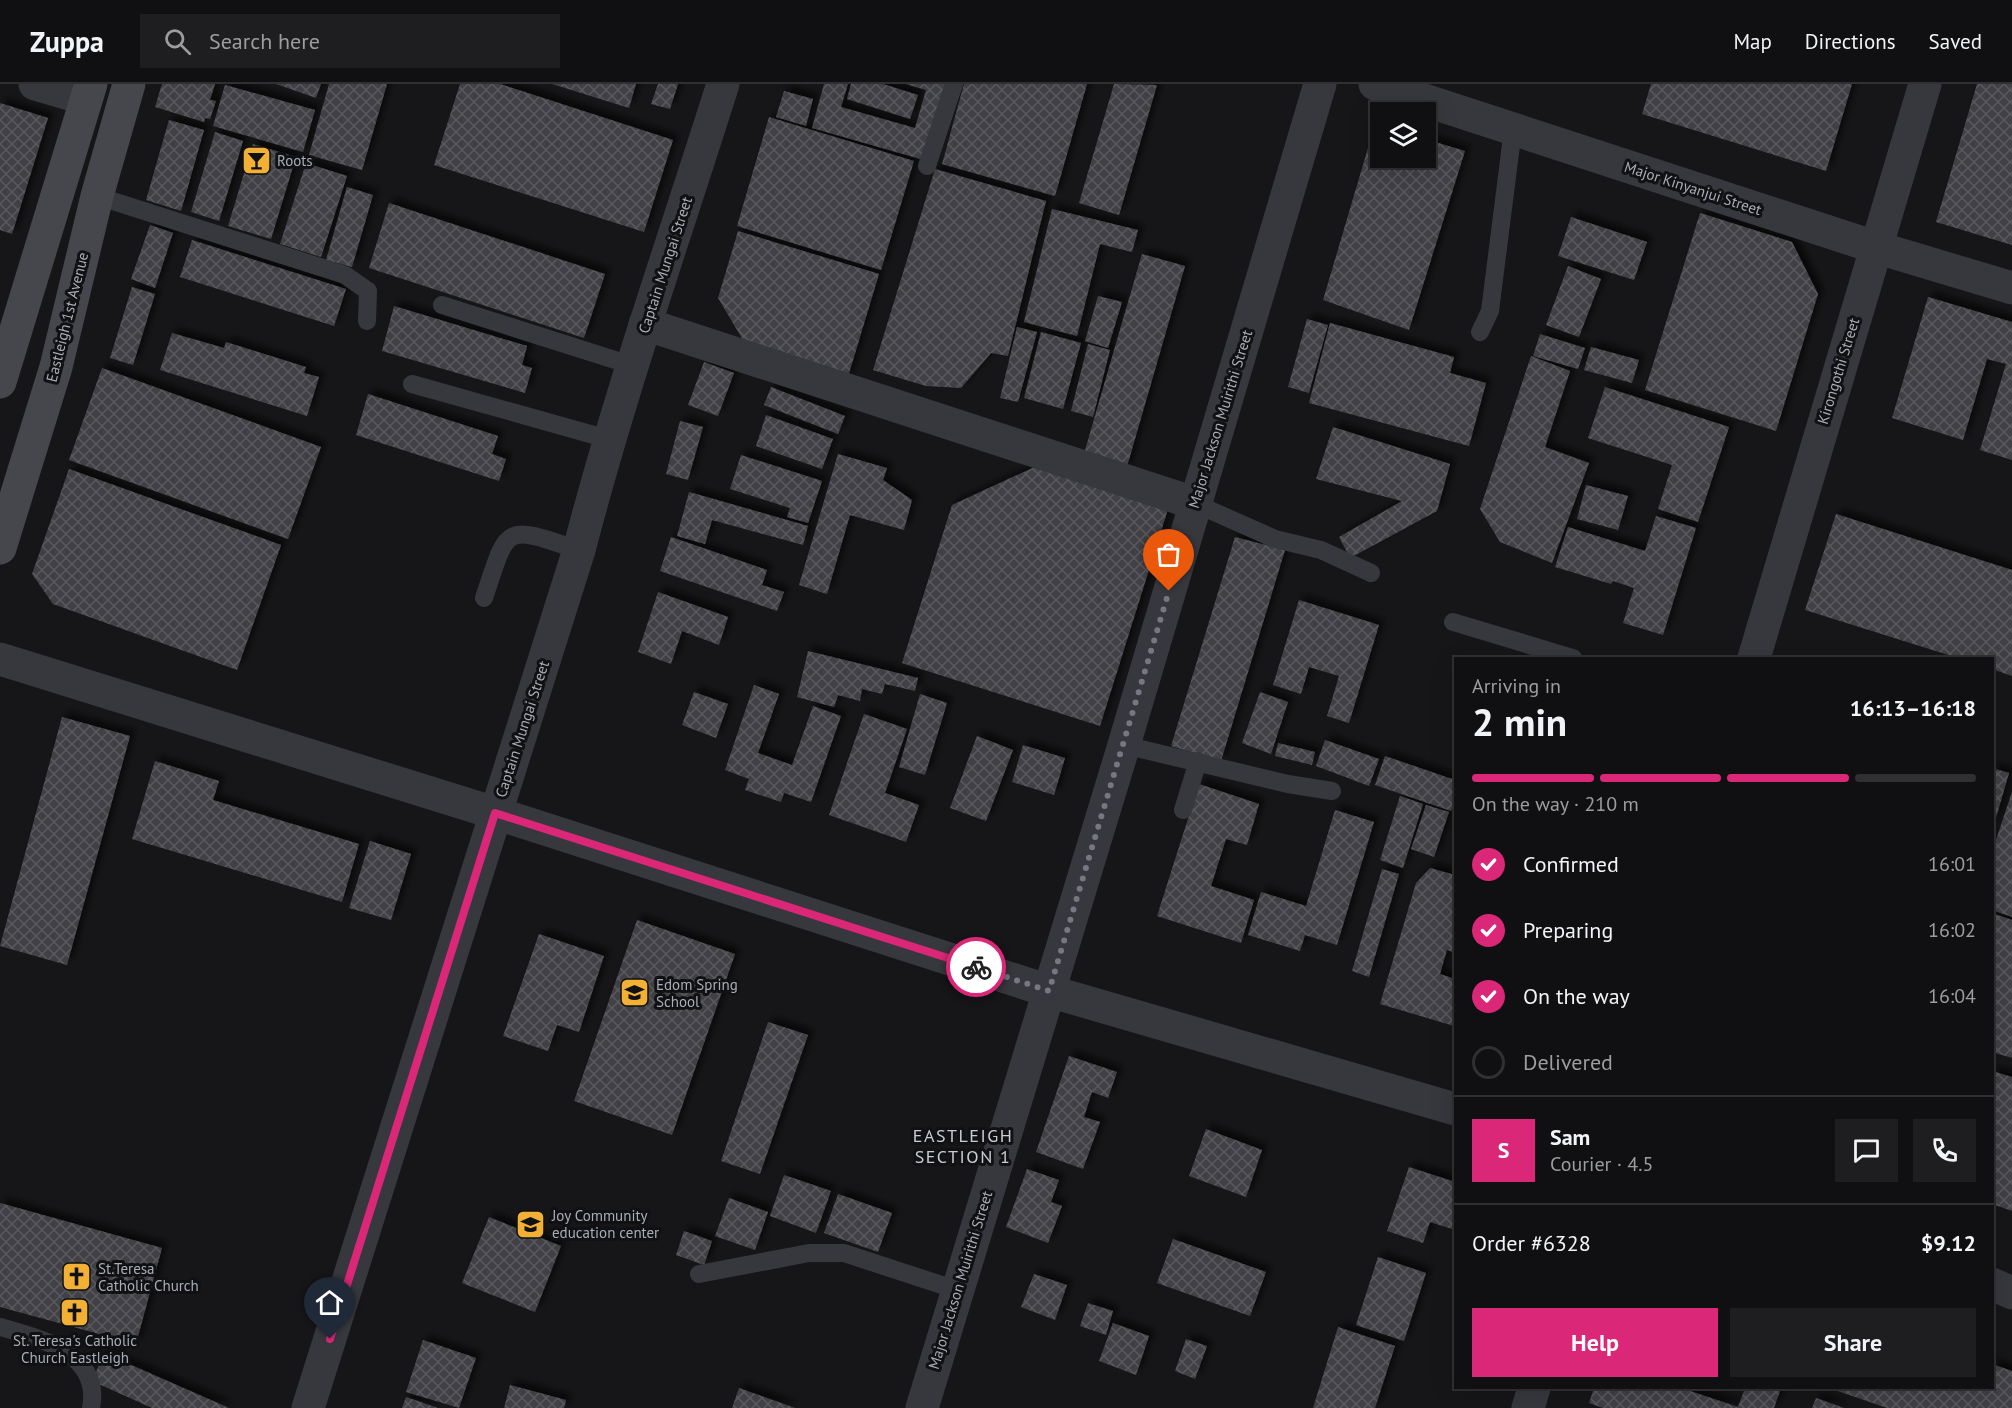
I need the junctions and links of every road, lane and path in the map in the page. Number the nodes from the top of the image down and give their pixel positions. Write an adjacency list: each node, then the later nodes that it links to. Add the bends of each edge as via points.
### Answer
1 (35, 84): 8 (street)
2 (129, 84): 11 (main road, Eastleigh 1st Avenue)
3 (723, 84): 16 (street, Captain Mungai Street)
4 (954, 84): 10 (lane)
5 (1320, 84): 22 (street, Major Jackson Muirithi Street)
6 (1375, 84): 9 (street, Major Kinyanjui Street)
7 (1925, 84): 12 (street, Kirongothi Street)
8 (88, 92): 19 (main road)
9 (1513, 129): 12 (street, Major Kinyanjui Street); 17 (lane, via 1490,311)
10 (927, 166)
11 (97, 196): 15 (lane, via 345,275 368,291); 23 (main road, Eastleigh 1st Avenue, via 56,367)
12 (1875, 247): 13 (street, Major Kinyanjui Street); 29 (street, Kirongothi Street)
13 (2012, 288)
14 (442, 305): 18 (lane)
15 (367, 321)
16 (645, 324): 18 (street, Captain Mungai Street); 22 (street)
17 (1480, 332)
18 (634, 366): 21 (street, Captain Mungai Street)
19 (0, 382)
20 (412, 384): 21 (lane)
21 (608, 439): 24 (street, Captain Mungai Street)
22 (1194, 503): 25 (lane, via 1275,540 1321,550); 31 (street, Major Jackson Muirithi Street)
23 (0, 548)
24 (579, 550): 26 (lane, via 529,533 513,534 502,545); 35 (street, Captain Mungai Street)
25 (1371, 573)
26 (484, 598)
27 (1453, 622): 28 (lane)
28 (1571, 657)
29 (1754, 657)
30 (0, 659): 35 (street)
31 (1124, 745): 32 (lane); 36 (street, Major Jackson Muirithi Street)
32 (1198, 761): 33 (lane); 34 (lane)
33 (1332, 791)
34 (1183, 810)
35 (495, 813): 36 (street); 44 (street, Captain Mungai Street)
36 (1049, 991): 37 (street); 40 (street, Major Jackson Muirithi Street)
37 (1454, 1109)
38 (699, 1274): 40 (lane, via 809,1253 844,1253)
39 (1994, 1285): 41 (street)
40 (957, 1290): 45 (street, Major Jackson Muirithi Street)
41 (2012, 1293)
42 (0, 1327): 43 (lane, via 45,1340 70,1354 87,1374)
43 (91, 1408)
44 (308, 1408)
45 (922, 1408)

